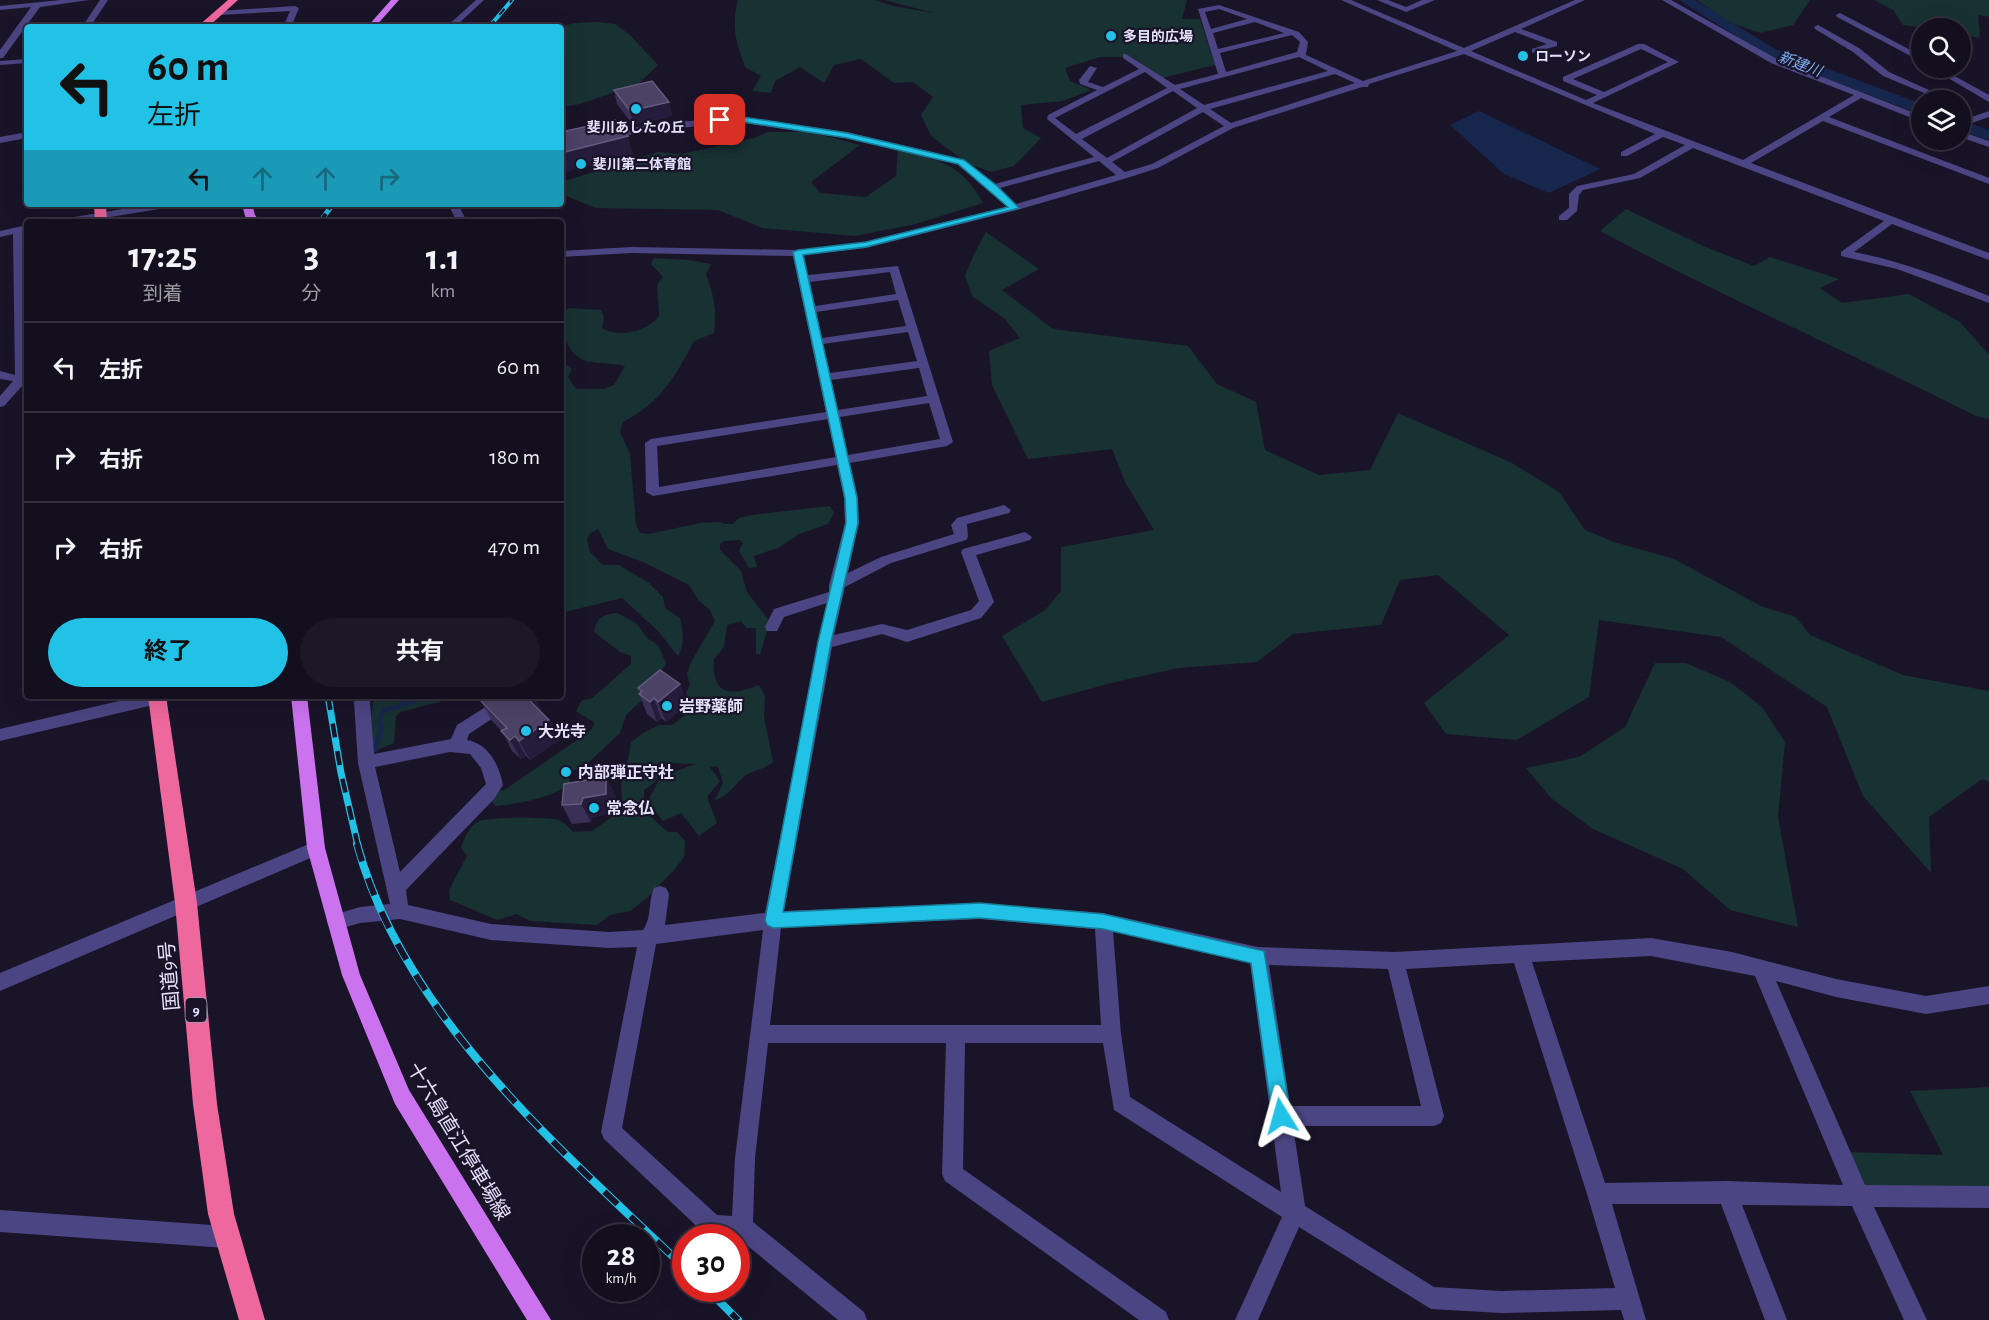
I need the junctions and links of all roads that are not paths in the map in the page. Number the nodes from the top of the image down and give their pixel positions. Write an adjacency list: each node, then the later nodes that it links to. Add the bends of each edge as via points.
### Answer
1 (85, 0): 11 (street)
2 (104, 0): 16 (street)
3 (234, 0): 13 (highway)
4 (395, 0): 19 (main road)
5 (480, 0): 20 (street)
6 (1345, 0): 27 (street)
7 (1381, 0): 8 (street, via 1406,10)
8 (1431, 0)
9 (1581, 0): 22 (street)
10 (1666, 0): 44 (street, via 1751,50)
11 (37, 4): 12 (street); 30 (street)
12 (0, 8)
13 (219, 13): 17 (highway); 18 (street, via 295,9)
14 (1840, 15): 29 (street)
15 (1255, 20): 23 (street); 23 (street, via 1220,7 1201,11); 24 (street)
16 (88, 24)
17 (206, 24)
18 (288, 24)
19 (374, 24)
20 (453, 24)
21 (1818, 27): 42 (street, via 1886,74)
22 (1514, 29): 25 (street, via 1554,44); 27 (street)
23 (1208, 32): 26 (street)
24 (1292, 33): 26 (street); 28 (street, via 1304,42)
25 (1535, 51)
26 (1215, 52): 37 (street)
27 (1462, 52): 39 (street); 46 (street)
28 (1300, 54): 36 (street); 37 (street)
29 (1911, 54)
30 (0, 56)
31 (1126, 56): 35 (street)
32 (24, 61): 33 (street)
33 (0, 63)
34 (1093, 68): 41 (street, via 1084,84)
35 (1145, 69): 40 (street); 41 (street)
36 (1334, 72): 39 (street); 47 (street)
37 (1223, 75): 40 (street)
38 (1952, 78): 45 (street)
39 (1365, 85): 52 (street)
40 (1173, 88): 47 (street); 55 (street)
41 (1105, 90): 55 (street, via 1051,117)
42 (1924, 90)
43 (1605, 95): 43 (street, via 1665,67 1676,62 1641,46 1566,79); 46 (street)
44 (1859, 96): 49 (street); 50 (street)
45 (1989, 99)
46 (1586, 103): 53 (street)
47 (1203, 108): 52 (street); 62 (street)
48 (1989, 114): 51 (street)
49 (1911, 115)
50 (1823, 118): 63 (street); 65 (street)
51 (1971, 120)
52 (1230, 126): 64 (street, via 1177,156)
53 (1663, 133): 59 (street); 61 (street)
54 (24, 135): 57 (street)
55 (1076, 138): 62 (street)
56 (1971, 138): 60 (street)
57 (0, 140)
58 (593, 140): 66 (street, via 642,129 737,119 847,135 920,151 961,162)
59 (1693, 144): 63 (street); 70 (street, via 1637,176 1581,188 1574,194 1574,209)
60 (1989, 144)
61 (1624, 154)
62 (1103, 160): 64 (street); 66 (street)
63 (1743, 164): 72 (street)
64 (1124, 176): 68 (street)
65 (1989, 181)
66 (993, 187): 68 (street)
67 (150, 207): 69 (street)
68 (1014, 208): 75 (street, via 866,245)
69 (100, 214): 71 (street)
70 (1563, 218)
71 (76, 219)
72 (1891, 220): 77 (street); 80 (street, via 1845,254 1890,262)
73 (22, 229): 74 (street); 87 (street)
74 (0, 234)
75 (798, 252): 76 (street, via 631,250); 78 (street)
76 (564, 254)
77 (1989, 256)
78 (804, 279): 79 (street, via 894,268); 81 (street)
79 (903, 296): 81 (street); 82 (street)
80 (1989, 300)
81 (810, 310): 83 (street)
82 (912, 328): 83 (street); 84 (street)
83 (817, 342): 86 (street)
84 (923, 364): 86 (street); 88 (street)
85 (0, 375): 87 (street)
86 (824, 377): 90 (street)
87 (24, 380): 89 (street)
88 (934, 399): 90 (street); 91 (street, via 947,442)
89 (0, 403)
90 (832, 416): 91 (street); 91 (street, via 651,443 653,492)
91 (842, 461): 96 (street, via 852,523)
92 (1004, 510): 93 (street, via 962,520 958,525)
93 (961, 537): 95 (street); 96 (street, via 886,560)
94 (1025, 537): 95 (street)
95 (969, 552): 98 (street, via 987,602 976,614 907,636 882,629)
96 (828, 595): 97 (street, via 779,613); 98 (street)
97 (772, 627)
98 (825, 642): 112 (street)
99 (152, 699): 104 (street)
100 (160, 699): 110 (highway, 国道9号 / 9)
101 (299, 699): 107 (main road, 十六島直江停車場線)
102 (358, 699): 106 (street)
103 (510, 699): 105 (street, via 463,730)
104 (0, 735)
105 (456, 746): 106 (street); 108 (street, via 474,748 492,771 495,784)
106 (366, 764): 108 (street)
107 (316, 848): 110 (street); 114 (main road, 十六島直江停車場線)
108 (397, 886): 111 (street)
109 (660, 894): 115 (street, via 656,927)
110 (186, 903): 120 (street); 135 (highway, 国道9号 / 9, via 205,1104)
111 (400, 911): 114 (street); 115 (street, via 491,932 609,940)
112 (773, 920): 113 (street, via 980,911); 115 (street); 122 (street)
113 (1103, 921): 117 (street); 123 (street)
114 (336, 922): 138 (main road, 十六島直江停車場線, via 351,975 402,1097)
115 (648, 938): 132 (street, via 611,1132)
116 (1520, 954): 118 (street); 119 (street, via 1651,947); 127 (street)
117 (1258, 956): 118 (street); 125 (street)
118 (1395, 961): 125 (street, via 1434,1116)
119 (1761, 968): 121 (street, via 1836,988 1926,1005); 128 (street)
120 (0, 982)
121 (1989, 995)
122 (760, 1034): 124 (street); 133 (street, via 745,1158)
123 (1111, 1034): 124 (street); 130 (street, via 1121,1104)
124 (956, 1035): 140 (street, via 952,1174)
125 (1281, 1116): 130 (street)
126 (1727, 1192): 127 (street); 128 (street); 142 (street)
127 (1598, 1194): 136 (street)
128 (1859, 1197): 129 (street); 143 (street)
129 (1989, 1197)
130 (1295, 1213): 136 (street, via 1431,1298); 141 (street)
131 (0, 1221): 135 (street)
132 (710, 1224)
133 (742, 1224)
134 (750, 1234): 139 (street)
135 (226, 1237): 137 (highway, 国道9号 / 9)
136 (1631, 1309)
137 (252, 1320)
138 (540, 1320)
139 (856, 1320)
140 (1158, 1320)
141 (1246, 1320)
142 (1776, 1320)
143 (1916, 1320)

